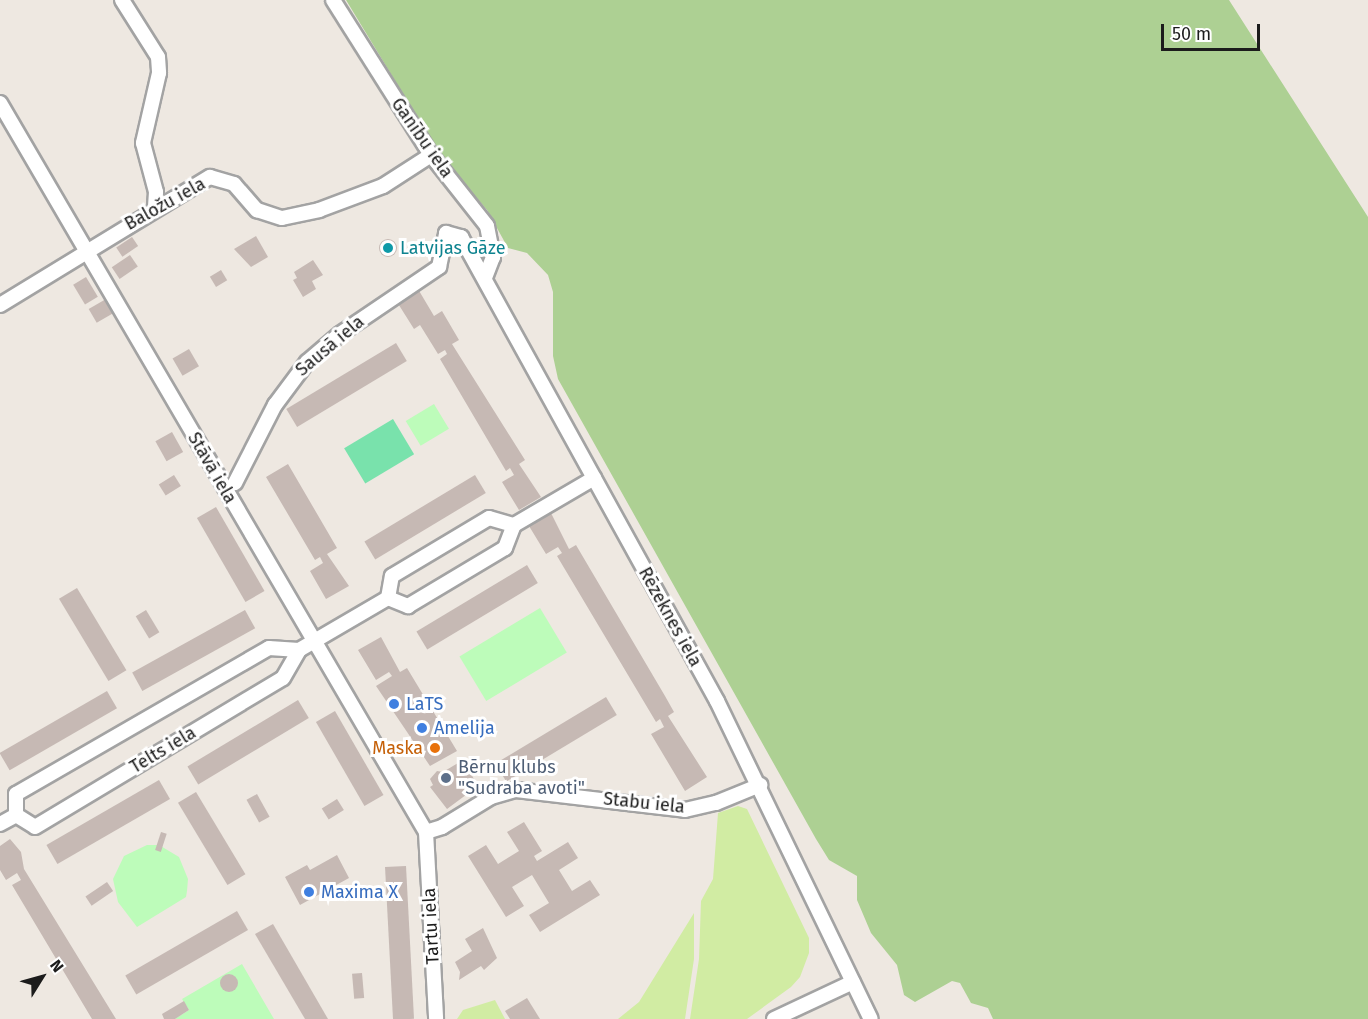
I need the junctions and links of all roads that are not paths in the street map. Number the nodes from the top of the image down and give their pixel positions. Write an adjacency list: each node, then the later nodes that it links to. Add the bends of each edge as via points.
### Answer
1 (123, 0): 5 (street, via 158,57 159,73 143,143 156,192)
2 (333, 0): 4 (street, Ganību iela)
3 (0, 103): 7 (street, Stāvā iela)
4 (430, 155): 5 (street, Baložu iela, via 383,186 319,210 282,218 257,210 234,184 210,177); 8 (street, Ganību iela, via 487,226 493,257)
5 (155, 207): 7 (street, Baložu iela)
6 (446, 233): 8 (street, Rēzeknes iela, via 461,237); 11 (street, Sausā iela, via 439,267 340,334 288,383)
7 (85, 250): 9 (street, Baložu iela); 14 (street, Stāvā iela)
8 (485, 278): 10 (street, Rēzeknes iela)
9 (0, 305)
10 (594, 478): 12 (street); 16 (street, Rēzeknes iela)
11 (236, 483)
12 (514, 525): 13 (street, via 505,548 408,606); 13 (street, via 489,518 392,576)
13 (388, 598): 14 (street)
14 (313, 642): 15 (street); 19 (street, Stāvā iela)
15 (299, 650): 17 (street, Telts iela, via 269,648 16,794); 17 (street, Telts iela, via 283,678 34,827)
16 (760, 785): 19 (street, Stabu iela, via 716,803 685,810 516,790 491,797 442,827); 20 (street, Rēzeknes iela)
17 (16, 815): 18 (street)
18 (0, 824)
19 (426, 832): 21 (street, Tartu iela)
20 (853, 982): 22 (street); 23 (street, Rēzeknes iela)
21 (436, 1019)
22 (774, 1019)
23 (871, 1019)

